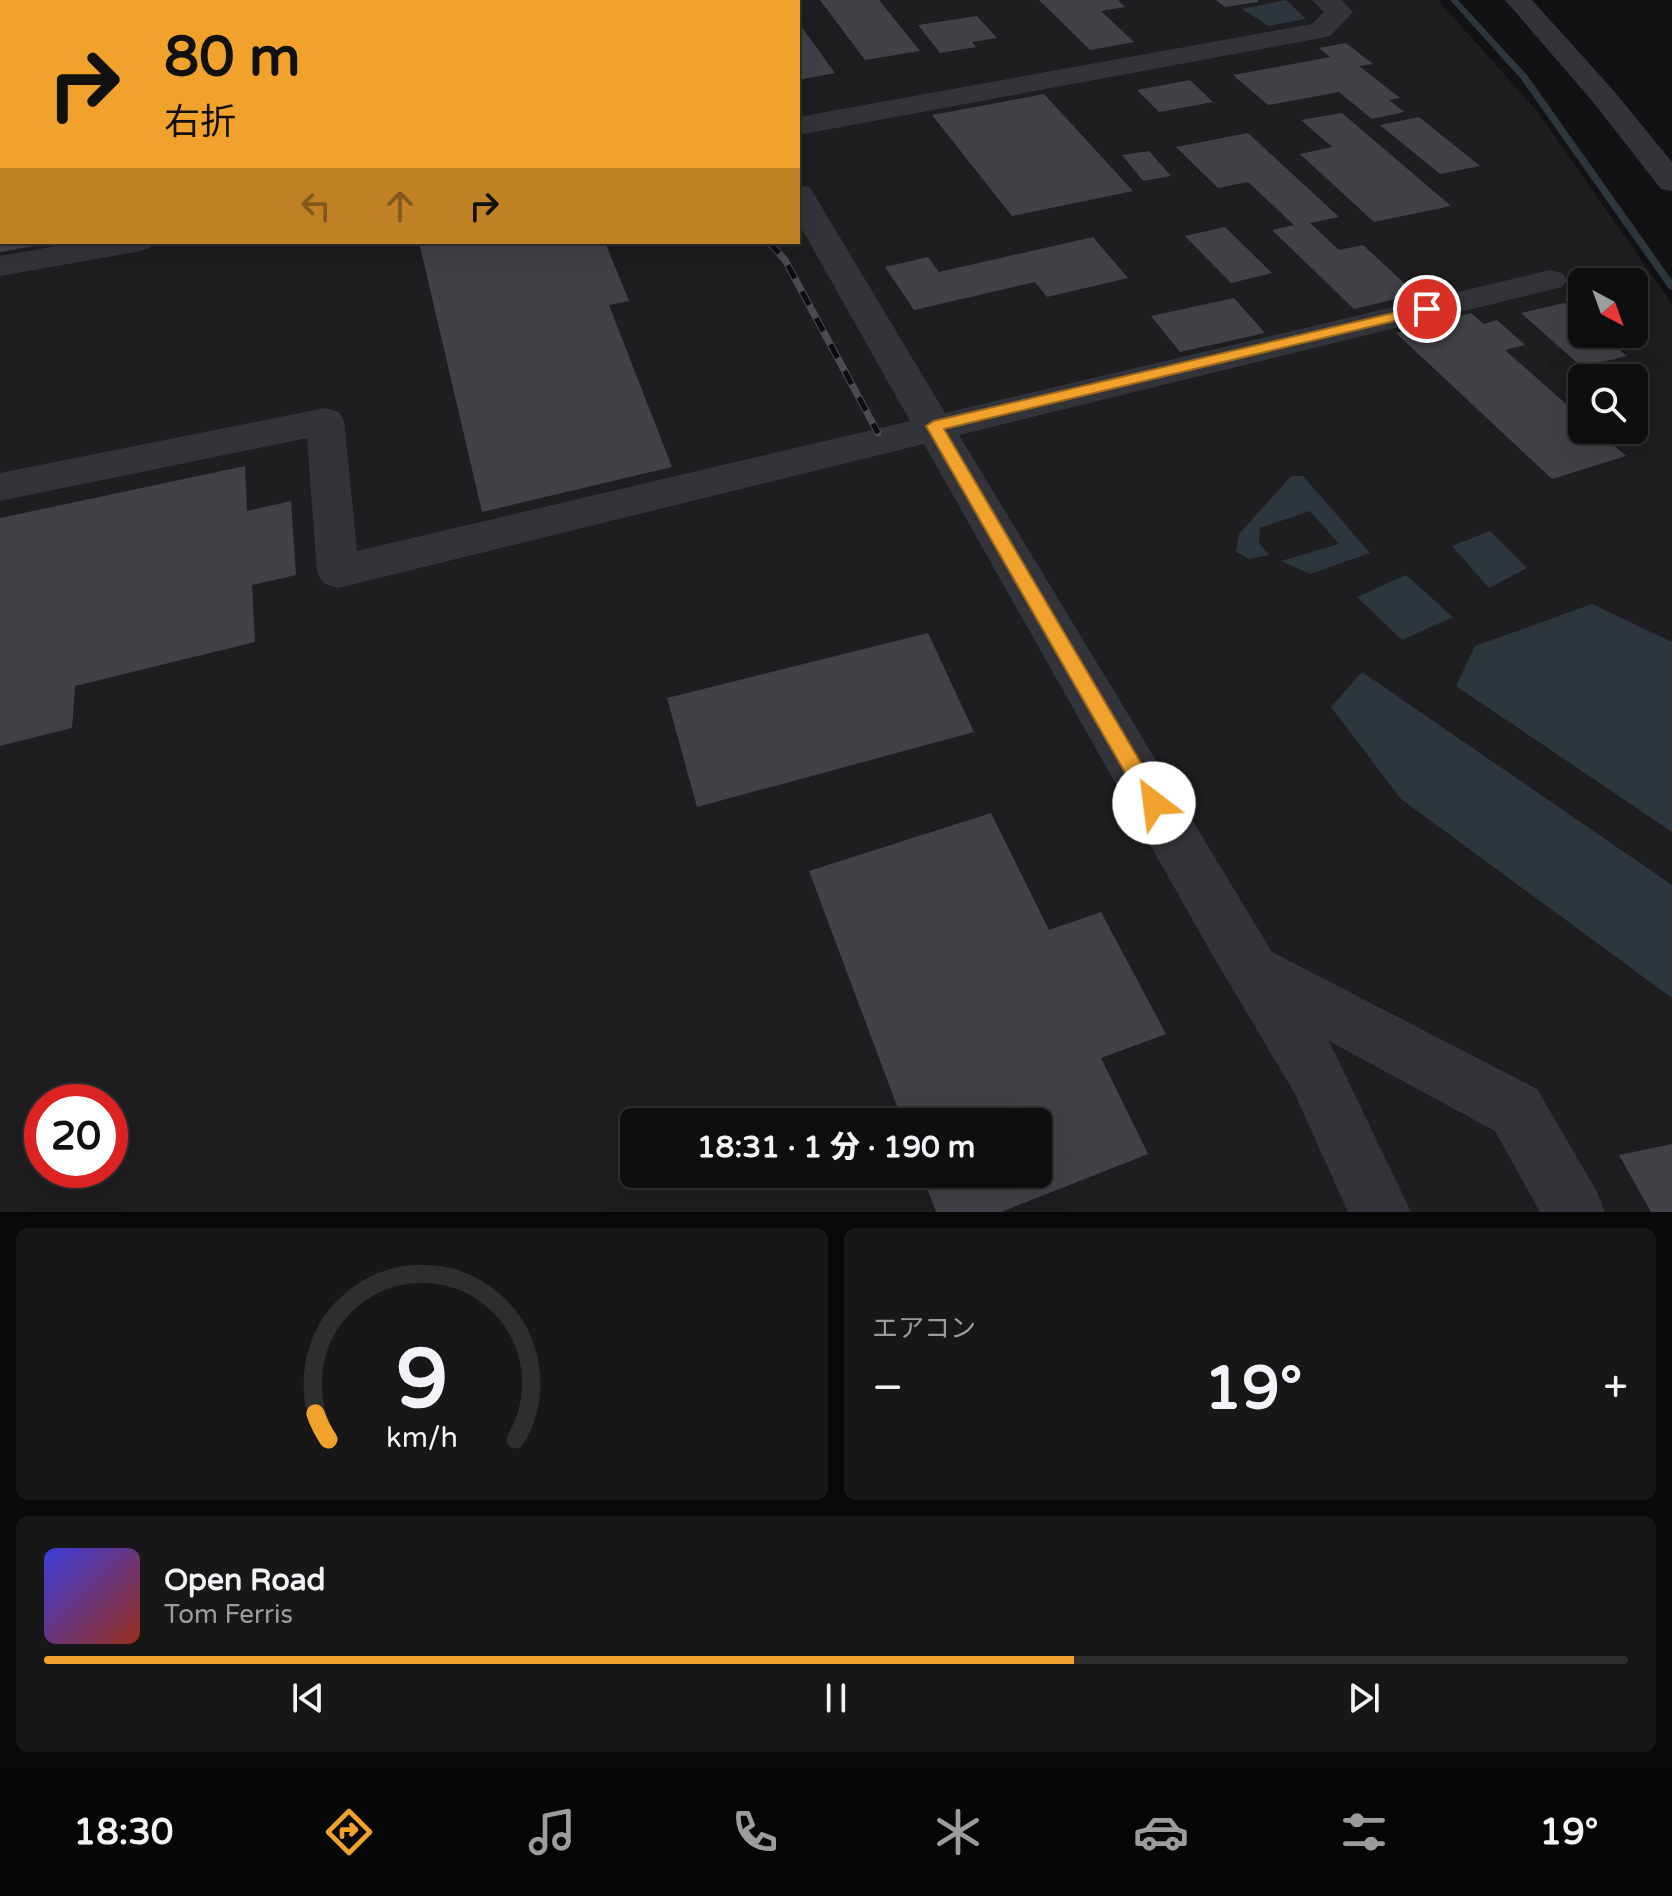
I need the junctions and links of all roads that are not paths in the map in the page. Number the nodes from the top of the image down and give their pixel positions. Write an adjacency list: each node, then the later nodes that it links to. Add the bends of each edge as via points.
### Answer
1 (1325, 0): 3 (street, via 1340,12 1321,30)
2 (1518, 0): 4 (street)
3 (800, 126)
4 (1672, 182)
5 (800, 197): 9 (street)
6 (125, 244): 7 (street)
7 (0, 266)
8 (1550, 280): 9 (street)
9 (934, 426): 10 (street, via 338,572 325,421); 11 (street)
10 (0, 487)
11 (1252, 970): 12 (street, via 1315,1071); 13 (street, via 1516,1110)
12 (1380, 1212)
13 (1574, 1212)

